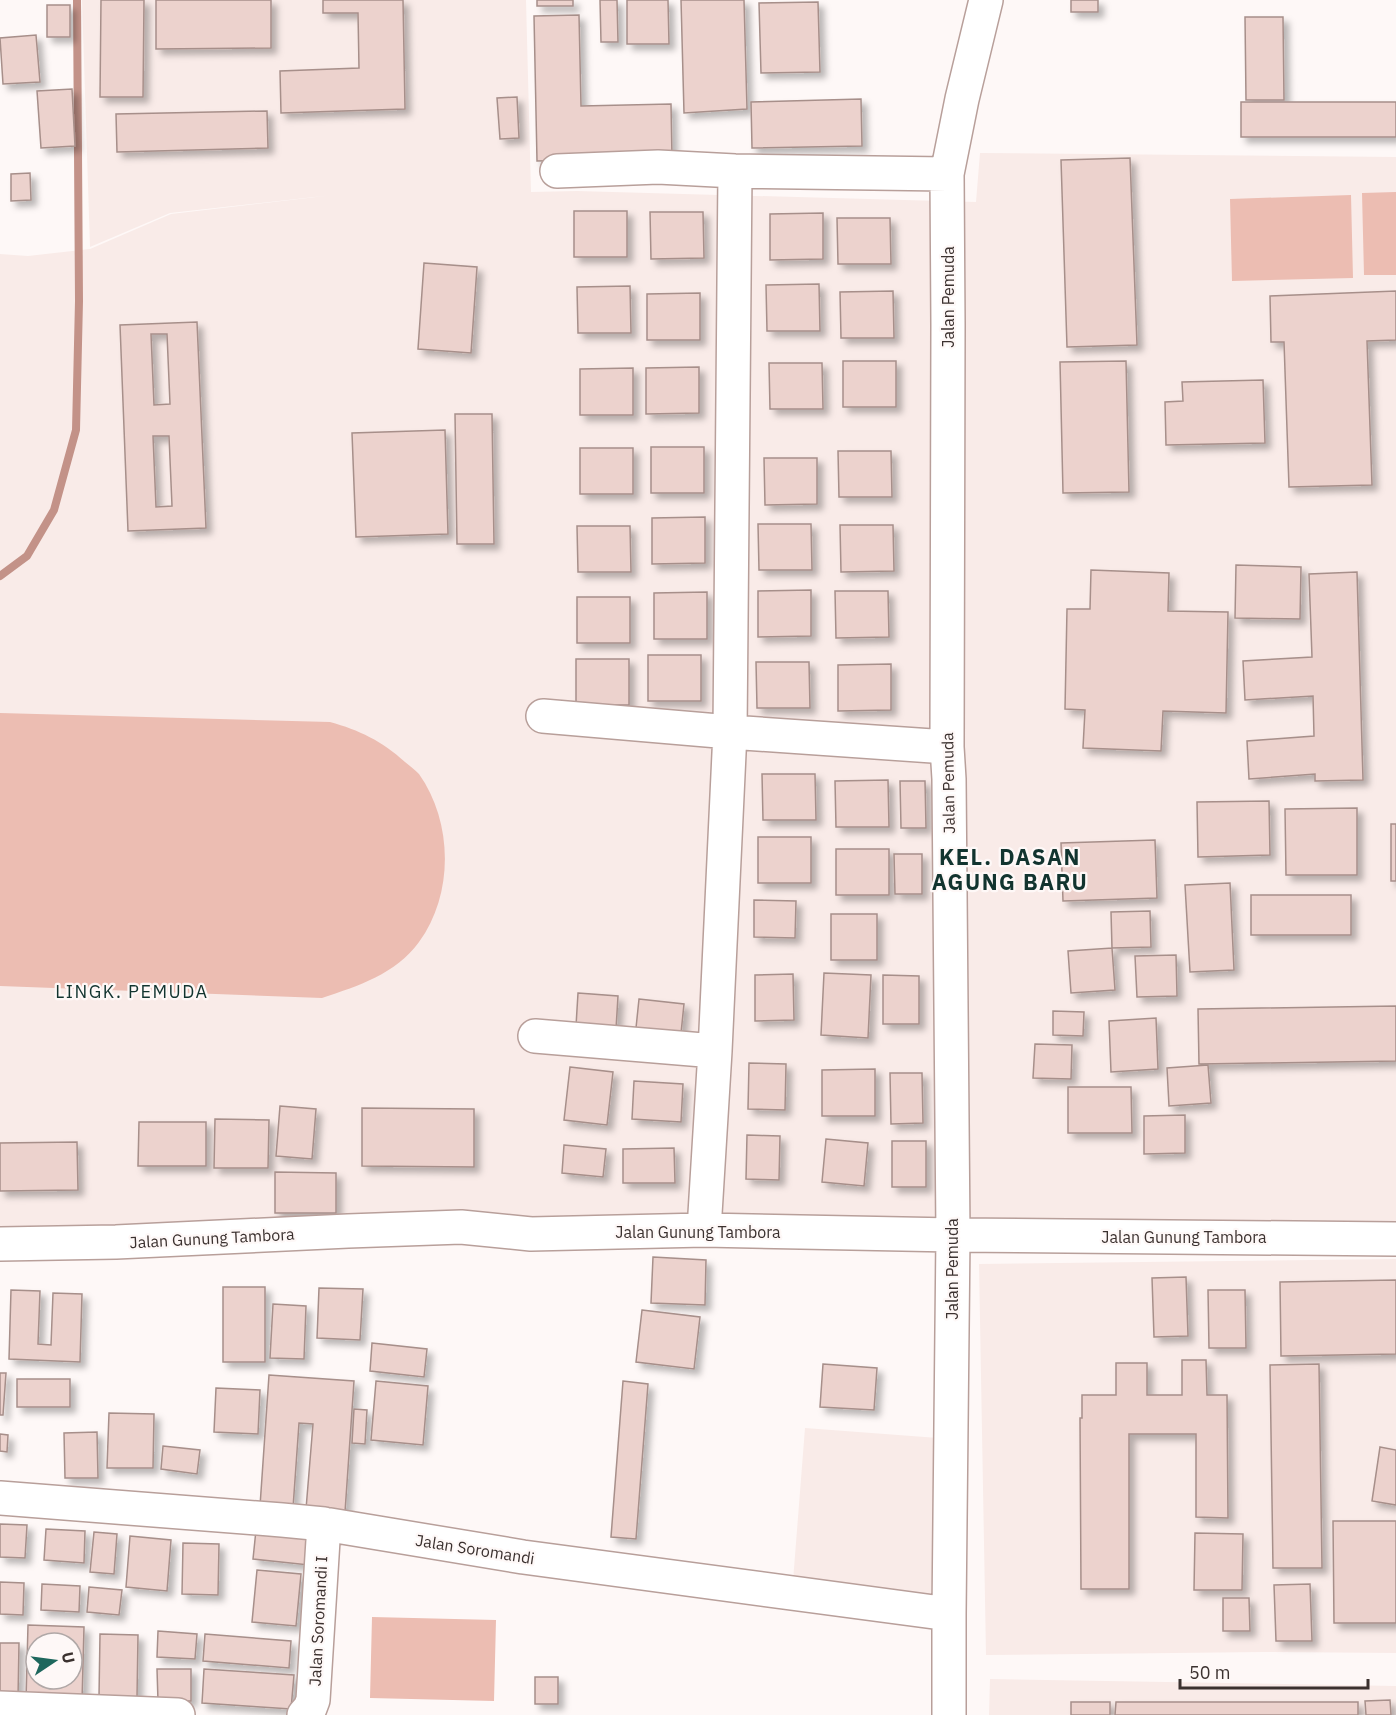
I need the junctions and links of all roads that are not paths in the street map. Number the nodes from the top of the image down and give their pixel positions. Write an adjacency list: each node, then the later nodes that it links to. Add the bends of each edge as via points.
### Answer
1 (986, 0): 4 (street, Jalan Pemuda)
2 (557, 171): 3 (street, via 658,167)
3 (735, 171): 4 (street); 6 (street)
4 (947, 174): 7 (street, Jalan Pemuda)
5 (543, 716): 6 (street)
6 (730, 732): 7 (street); 9 (street)
7 (947, 747): 11 (street, Jalan Pemuda)
8 (535, 1036): 9 (street)
9 (715, 1051): 10 (street)
10 (704, 1230): 11 (street, Jalan Gunung Tambora); 13 (street, Jalan Gunung Tambora, via 539,1234 461,1227)
11 (953, 1235): 12 (street, Jalan Gunung Tambora); 16 (street, Jalan Pemuda)
12 (1396, 1239)
13 (0, 1244)
14 (0, 1498): 15 (street, Jalan Soromandi)
15 (324, 1524): 16 (street, Jalan Soromandi, via 523,1557); 19 (street, Jalan Soromandi I, via 313,1701)
16 (948, 1614): 20 (street, Jalan Pemuda)
17 (0, 1708): 18 (street)
18 (178, 1715)
19 (304, 1715)
20 (950, 1715)

